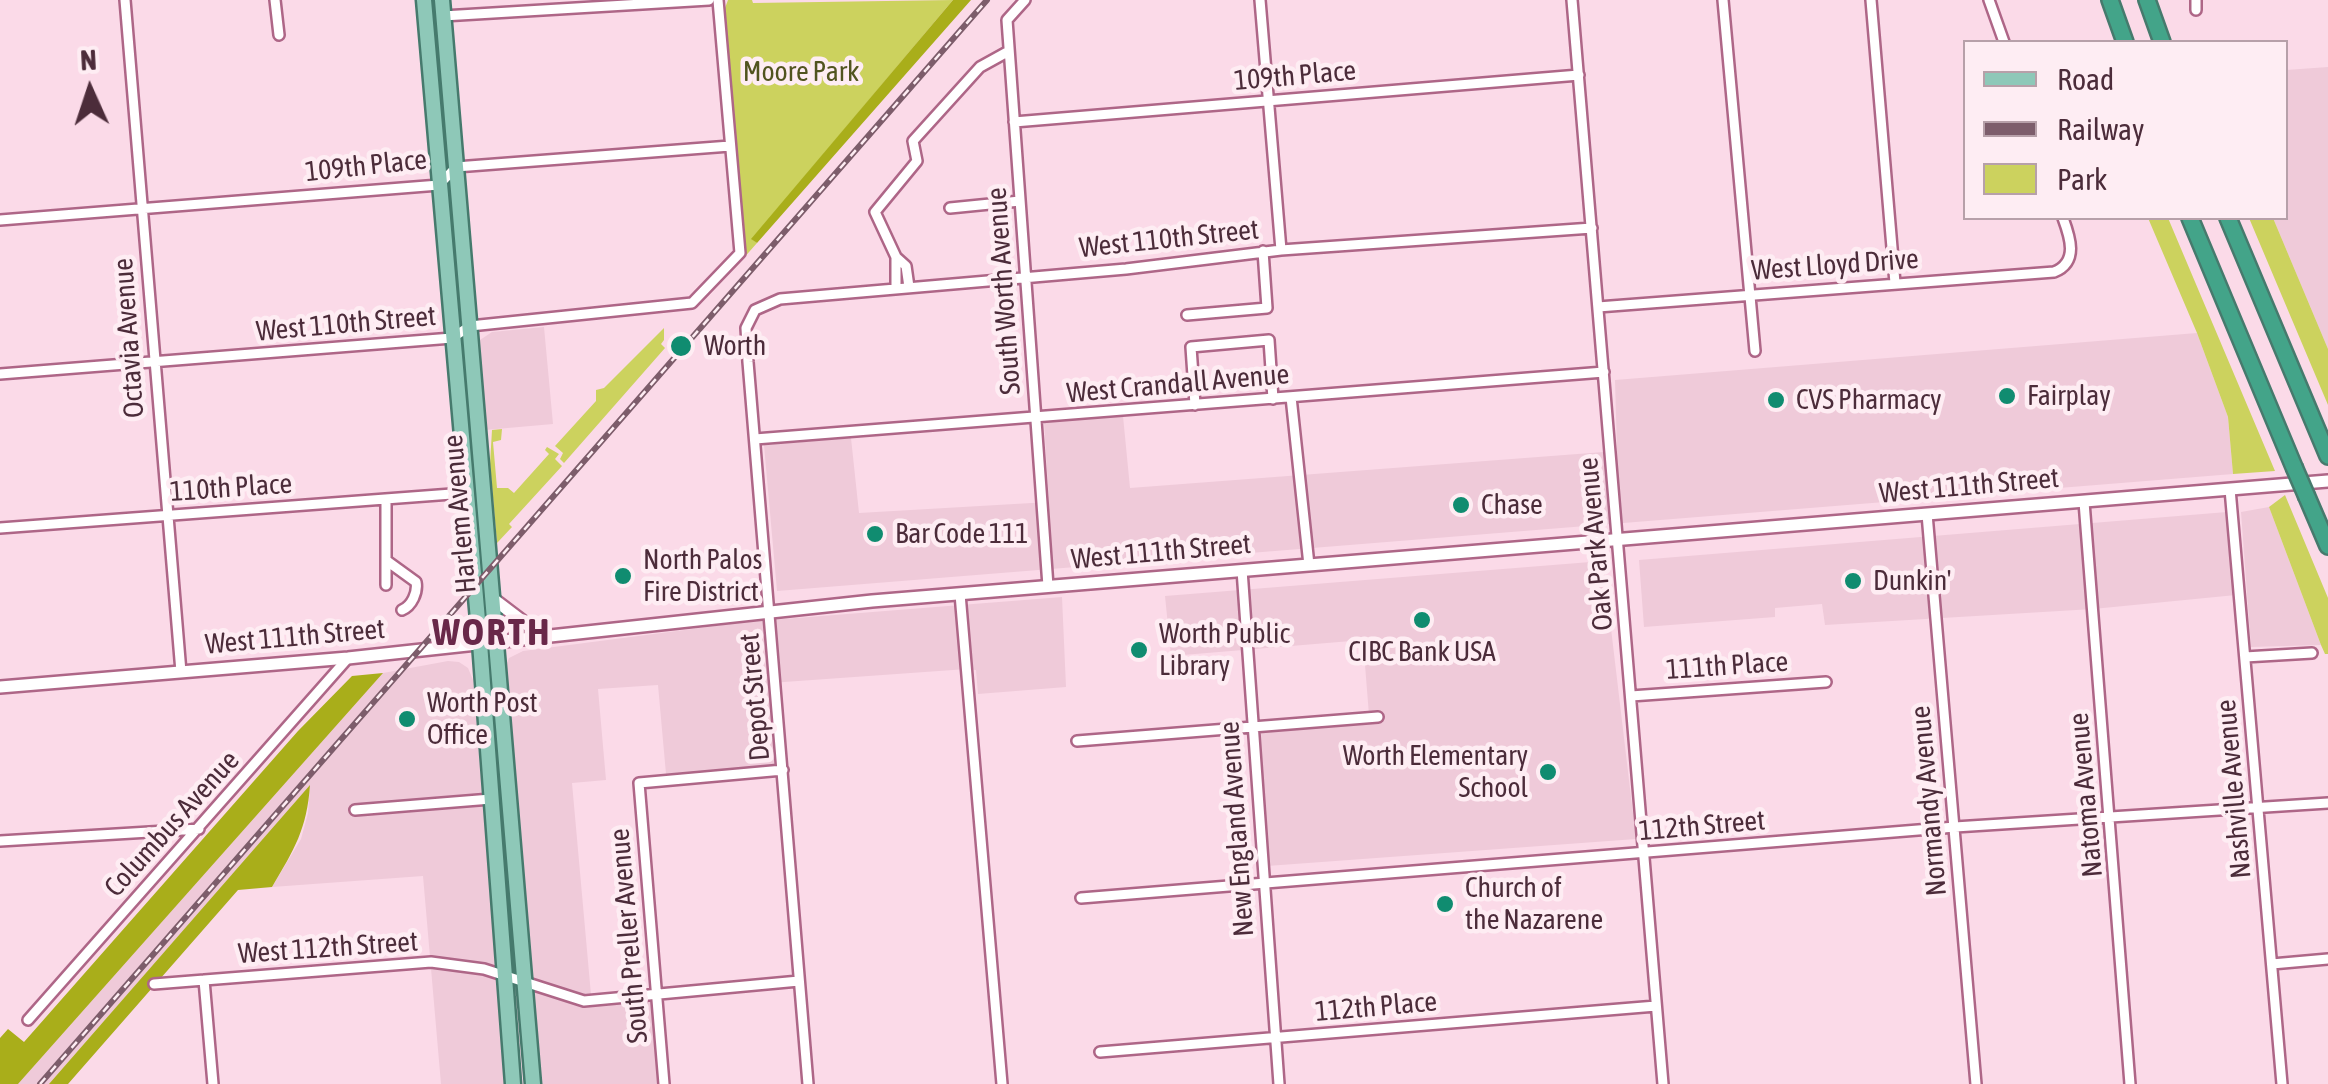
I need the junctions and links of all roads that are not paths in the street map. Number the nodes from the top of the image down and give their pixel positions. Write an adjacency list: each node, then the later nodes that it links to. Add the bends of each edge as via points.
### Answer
1 (126, 0): 30 (street, Octavia Avenue)
2 (275, 0): 17 (street)
3 (424, 0): 27 (main road, Harlem Avenue)
4 (442, 0): 16 (main road, Harlem Avenue)
5 (709, 0): 15 (street)
6 (718, 0): 25 (street)
7 (1025, 0): 21 (street, South Worth Avenue, via 1007,20)
8 (1260, 0): 23 (street)
9 (1572, 0): 22 (street, Oak Park Avenue)
10 (1724, 0): 43 (street)
11 (1870, 0): 40 (street)
12 (1989, 0): 18 (street)
13 (2110, 0): 19 (highway)
14 (2148, 0): 20 (highway)
15 (575, 5): 16 (street)
16 (443, 16): 26 (main road, Harlem Avenue)
17 (279, 35)
18 (2003, 40)
19 (2124, 40)
20 (2161, 40)
21 (1009, 51): 24 (street, South Worth Avenue); 38 (street, via 980,66 913,141 917,160 875,212)
22 (1579, 76): 23 (street, 109th Place); 35 (street, Oak Park Avenue)
23 (1268, 101): 24 (street, 109th Place); 36 (street)
24 (1014, 122): 28 (street, South Worth Avenue)
25 (730, 146): 26 (street, 109th Place); 47 (street, West 110th Street, via 740,252 692,303)
26 (456, 167): 27 (street, 109th Place); 47 (main road, Harlem Avenue)
27 (439, 185): 30 (street, 109th Place); 48 (main road, Harlem Avenue)
28 (1020, 201): 29 (street); 39 (street, South Worth Avenue)
29 (950, 208)
30 (142, 209): 31 (street, 109th Place); 50 (street, Octavia Avenue)
31 (0, 220)
32 (2064, 220): 40 (street, West Lloyd Drive, via 2070,260 2054,272)
33 (2191, 220): 68 (highway, bridge)
34 (2229, 220): 58 (highway)
35 (1592, 228): 36 (street, West 110th Street); 44 (street, Oak Park Avenue)
36 (1280, 250): 37 (street, West 110th Street)
37 (1262, 251): 39 (street, West 110th Street); 46 (street, via 1267,308)
38 (896, 257): 41 (street, via 906,266); 42 (street)
39 (1026, 276): 41 (street, West 110th Street); 56 (street, South Worth Avenue)
40 (1895, 283): 43 (street, West Lloyd Drive)
41 (909, 287): 42 (street, West 110th Street)
42 (896, 288): 45 (street, West 110th Street, via 780,299)
43 (1749, 294): 44 (street, West Lloyd Drive); 49 (street)
44 (1598, 306): 51 (street, Oak Park Avenue)
45 (755, 310): 57 (street, Depot Street, via 746,328)
46 (1187, 315)
47 (470, 326): 48 (street, West 110th Street); 75 (main road, Harlem Avenue)
48 (452, 338): 50 (street, West 110th Street); 61 (main road, Harlem Avenue)
49 (1755, 351)
50 (153, 362): 52 (street, West 110th Street); 65 (street, Octavia Avenue)
51 (1604, 372): 53 (street, West Crandall Avenue); 67 (street, Oak Park Avenue)
52 (0, 374)
53 (1291, 397): 54 (street, West Crandall Avenue); 70 (street)
54 (1273, 398): 55 (street, West Crandall Avenue); 55 (street, via 1269,340 1191,346)
55 (1195, 405): 56 (street, West Crandall Avenue)
56 (1036, 418): 57 (street, West Crandall Avenue); 73 (street, South Worth Avenue)
57 (755, 439): 77 (street, Depot Street)
58 (2328, 456)
59 (2328, 481): 60 (main road, West 111th Street)
60 (2230, 489): 63 (main road, West 111th Street); 82 (street, Nashville Avenue)
61 (466, 493): 62 (street, 110th Place); 80 (main road, Harlem Avenue)
62 (386, 499): 65 (street, 110th Place); 69 (street)
63 (2084, 502): 64 (main road, West 111th Street); 97 (street, Natoma Avenue)
64 (1927, 514): 67 (main road, West 111th Street); 98 (street, Normandy Avenue)
65 (166, 516): 66 (street, 110th Place); 84 (street, Octavia Avenue)
66 (0, 528)
67 (1618, 538): 70 (main road, West 111th Street); 87 (street, Oak Park Avenue)
68 (2328, 546)
69 (387, 561): 72 (street); 76 (street, via 418,588)
70 (1309, 565): 71 (main road, West 111th Street)
71 (1242, 570): 73 (main road, West 111th Street); 89 (street, New England Avenue)
72 (386, 585)
73 (1048, 586): 74 (main road, West 111th Street)
74 (960, 594): 77 (main road, West 111th Street); 121 (street)
75 (492, 598): 78 (main road); 79 (main road, Harlem Avenue)
76 (402, 610)
77 (770, 610): 78 (main road, West 111th Street); 91 (street, Depot Street)
78 (542, 636): 79 (main road, West 111th Street)
79 (496, 641): 80 (main road, West 111th Street); 92 (main road, Harlem Avenue)
80 (480, 643): 83 (main road, West 111th Street); 93 (main road, Harlem Avenue)
81 (2312, 653): 82 (street)
82 (2245, 657): 95 (street, Nashville Avenue)
83 (348, 658): 84 (main road, West 111th Street); 99 (street, Columbus Avenue)
84 (181, 672): 86 (main road, West 111th Street)
85 (1826, 682): 87 (street, 111th Place)
86 (0, 687)
87 (1631, 696): 101 (street, Oak Park Avenue)
88 (1378, 716): 89 (street)
89 (1252, 726): 90 (street); 102 (street, New England Avenue)
90 (1077, 740)
91 (783, 770): 108 (street, Depot Street); 111 (street, South Preller Avenue, via 639,783)
92 (508, 798): 93 (main road); 109 (main road, Harlem Avenue)
93 (491, 799): 96 (street); 106 (main road, Harlem Avenue)
94 (2328, 802): 95 (street, 112th Street)
95 (2258, 806): 97 (street, 112th Street); 105 (street, Nashville Avenue)
96 (355, 810)
97 (2110, 816): 98 (street, 112th Street); 125 (street, Natoma Avenue)
98 (1954, 827): 101 (street, 112th Street); 124 (street, Normandy Avenue)
99 (199, 829): 100 (street); 113 (street, Columbus Avenue)
100 (0, 841)
101 (1645, 854): 102 (street, 112th Street); 112 (street, Oak Park Avenue)
102 (1263, 884): 103 (street, 112th Street); 114 (street, New England Avenue)
103 (1081, 898)
104 (2328, 959): 105 (street)
105 (2272, 964): 126 (street, Nashville Avenue)
106 (504, 975): 107 (street, West 112th Street, via 431,962); 109 (street); 117 (main road, Harlem Avenue)
107 (204, 980): 110 (street, West 112th Street); 116 (street)
108 (799, 980): 111 (street); 120 (street, Depot Street)
109 (524, 982): 111 (street, via 584,1001); 118 (main road, Harlem Avenue)
110 (154, 984)
111 (657, 994): 119 (street, South Preller Avenue)
112 (1656, 1006): 114 (street, 112th Place); 123 (street, Oak Park Avenue)
113 (28, 1020)
114 (1276, 1038): 115 (street, 112th Place); 122 (street, New England Avenue)
115 (1100, 1052)
116 (213, 1084)
117 (513, 1084)
118 (533, 1084)
119 (664, 1084)
120 (808, 1084)
121 (1002, 1084)
122 (1279, 1084)
123 (1663, 1084)
124 (1976, 1084)
125 (2130, 1084)
126 (2282, 1084)

